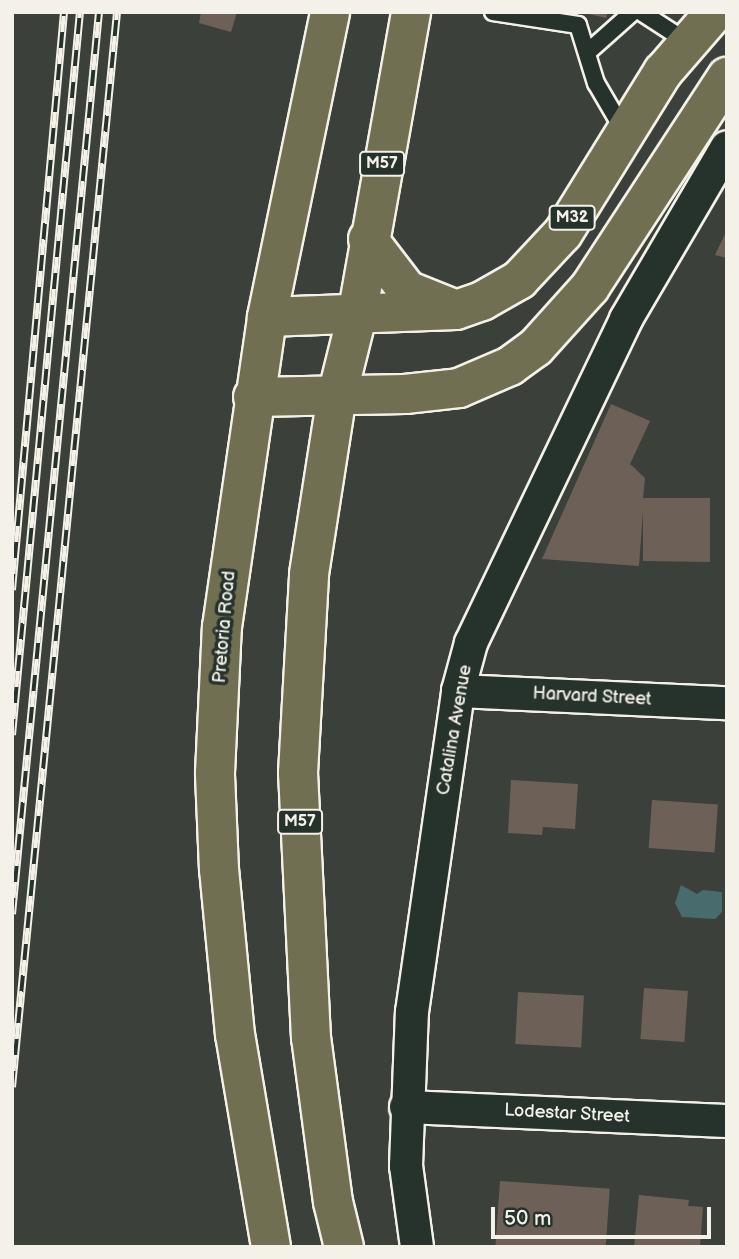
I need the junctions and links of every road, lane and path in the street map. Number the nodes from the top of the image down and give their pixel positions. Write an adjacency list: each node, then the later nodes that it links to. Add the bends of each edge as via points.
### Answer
1 (330, 12): 15 (main road, Pretoria Road)
2 (411, 12): 12 (main road, M57)
3 (494, 12): 8 (lane, via 578,25)
4 (633, 12): 8 (lane)
5 (641, 12): 7 (lane)
6 (715, 12): 7 (main road, M32)
7 (689, 43): 10 (main road, M32)
8 (589, 51): 10 (lane, via 596,83)
9 (727, 77): 16 (main road, M32, via 590,287 536,347 510,366 458,388)
10 (624, 131): 13 (main road, M32, via 563,233 533,268 502,292)
11 (727, 147): 18 (street, Catalina Avenue, via 621,331 488,604)
12 (368, 239): 13 (main road, via 407,290); 14 (main road, M57)
13 (456, 310): 14 (main road, M32)
14 (357, 316): 15 (main road, M32); 16 (main road, M57)
15 (267, 317): 17 (main road, Pretoria Road)
16 (337, 396): 17 (main road, M32); 23 (main road, M57, via 309,575 298,773 310,1038 333,1202)
17 (253, 397): 22 (main road, Pretoria Road, via 222,627 215,774 235,1035)
18 (458, 691): 19 (street, Harvard Street); 20 (street, Catalina Avenue, via 412,1012)
19 (727, 703)
20 (406, 1107): 21 (street, Lodestar Street); 24 (street, Catalina Avenue, via 406,1166)
21 (727, 1121)
22 (271, 1247)
23 (344, 1247)
24 (417, 1247)

